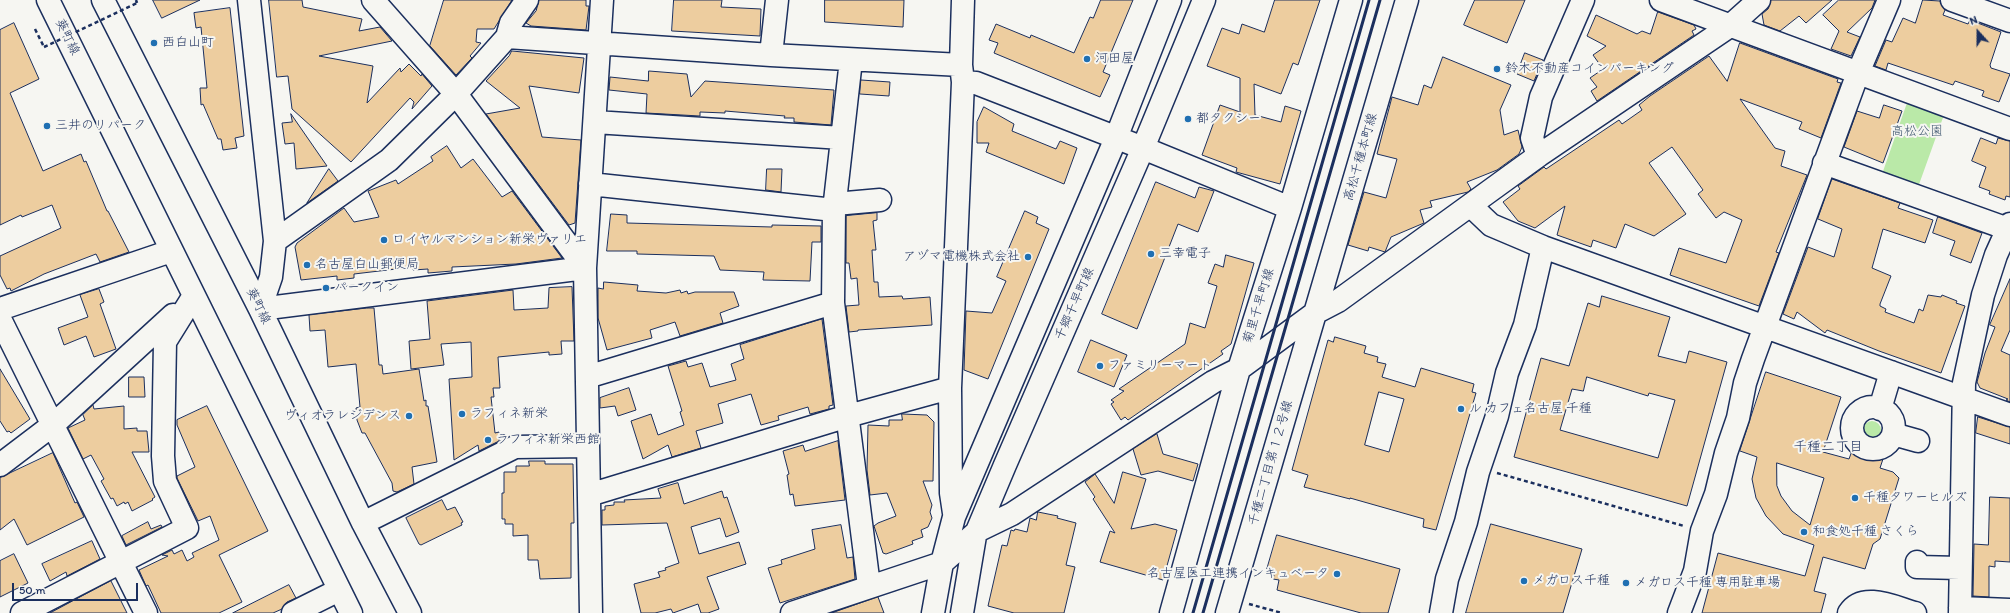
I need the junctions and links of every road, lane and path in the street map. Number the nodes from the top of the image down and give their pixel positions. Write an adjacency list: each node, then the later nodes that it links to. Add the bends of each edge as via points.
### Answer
1 (48, 0): 44 (street, 葵町線)
2 (104, 0): 50 (street, 葵町線)
3 (249, 0): 42 (street)
4 (373, 0): 28 (street)
5 (527, 0): 22 (street, via 511,23)
6 (602, 0): 23 (street)
7 (777, 0): 24 (street)
8 (963, 0): 26 (street)
9 (1170, 0): 32 (street)
10 (1204, 0): 33 (street, 千郷千早町線)
11 (1351, 0): 40 (street, 菊里千早町線)
12 (1407, 0): 51 (street, 高松千種本町線)
13 (1583, 0): 34 (street, via 1541,97 1532,138)
14 (1661, 0): 20 (street)
15 (1759, 0): 20 (street)
16 (1889, 0): 27 (street)
17 (1952, 0): 19 (street)
18 (136, 1): 21 (path, bridge, via 44,47)
19 (2010, 21)
20 (1730, 26): 27 (street); 34 (street)
21 (35, 29)
22 (507, 37): 23 (street); 28 (street)
23 (601, 43): 24 (street); 29 (street)
24 (771, 56): 25 (street)
25 (852, 60): 26 (street); 31 (street)
26 (962, 73): 32 (street, via 976,83); 57 (street)
27 (1858, 73): 30 (street); 35 (street)
28 (456, 94): 42 (street, via 389,160); 46 (street)
29 (595, 122): 31 (street); 36 (street)
30 (2010, 129)
31 (842, 138): 39 (street)
32 (1116, 138): 33 (street); 69 (street)
33 (1143, 148): 40 (street); 72 (street, 千郷千早町線)
34 (1538, 156): 38 (street)
35 (1824, 163): 41 (street); 53 (street)
36 (590, 184): 39 (street); 46 (street)
37 (880, 200): 39 (street)
38 (1471, 206): 43 (street, via 1491,225); 51 (street, via 1338,301)
39 (834, 207): 48 (street)
40 (1290, 208): 54 (street, 菊里千早町線)
41 (2009, 226): 45 (street)
42 (275, 242): 50 (street, via 271,277)
43 (1543, 247): 53 (street); 93 (street, via 1525,324 1507,373 1497,416 1447,579)
44 (171, 251): 47 (street, 葵町線); 49 (street)
45 (2003, 257): 58 (street, via 1983,296)
46 (585, 268): 50 (street); 56 (street)
47 (193, 297): 62 (street); 74 (street, via 165,342 165,481 187,528); 78 (street, 葵町線)
48 (833, 303): 56 (street); 61 (street)
49 (0, 309)
50 (260, 309): 70 (street, 葵町線)
51 (1315, 313): 54 (street); 80 (street, 千種二丁目第１２号線)
52 (0, 319): 62 (street)
53 (1764, 326): 55 (street); 94 (street, via 1745,383 1738,418 1716,494 1702,531 1695,571)
54 (1239, 369): 72 (street, via 1208,385 1012,514); 92 (street, 菊里千早町線)
55 (1891, 372): 58 (street); 59 (street)
56 (587, 377): 65 (street)
57 (950, 388): 61 (street); 69 (street, via 951,493)
58 (1963, 397): 60 (street); 76 (street)
59 (1880, 408): 63 (street, via 1893,421); 63 (street, via 1871,408 1858,414 1852,426 1855,440 1873,450 1886,446)
60 (2010, 415)
61 (848, 416): 68 (street); 77 (street)
62 (54, 424): 66 (street); 74 (street)
63 (1893, 434): 64 (street)
64 (1918, 441)
65 (588, 446): 68 (street); 70 (street, via 515,447)
66 (0, 465)
67 (1494, 472): 71 (path)
68 (590, 495): 88 (street)
69 (954, 517): 72 (street); 75 (street)
70 (363, 522): 87 (street, 葵町線)
71 (1689, 528)
72 (979, 530): 75 (street); 91 (street, 千郷千早町線, via 975,536)
73 (1917, 562): 76 (street, via 1917,567)
74 (121, 563): 82 (street); 83 (street)
75 (942, 563): 77 (street); 90 (street)
76 (1960, 568): 81 (street)
77 (869, 586): 89 (street)
78 (339, 590): 84 (street); 85 (street); 86 (street, 葵町線)
79 (2010, 610): 81 (street)
80 (1233, 611)
81 (1960, 611)
82 (22, 613)
83 (146, 613)
84 (293, 613)
85 (333, 613)
86 (351, 613)
87 (410, 613)
88 (591, 613)
89 (792, 613)
90 (933, 613)
91 (962, 613)
92 (1171, 613)
93 (1441, 613)
94 (1679, 613)
95 (1849, 613): 96 (street, via 1858,604 1872,601)
96 (1915, 613)

